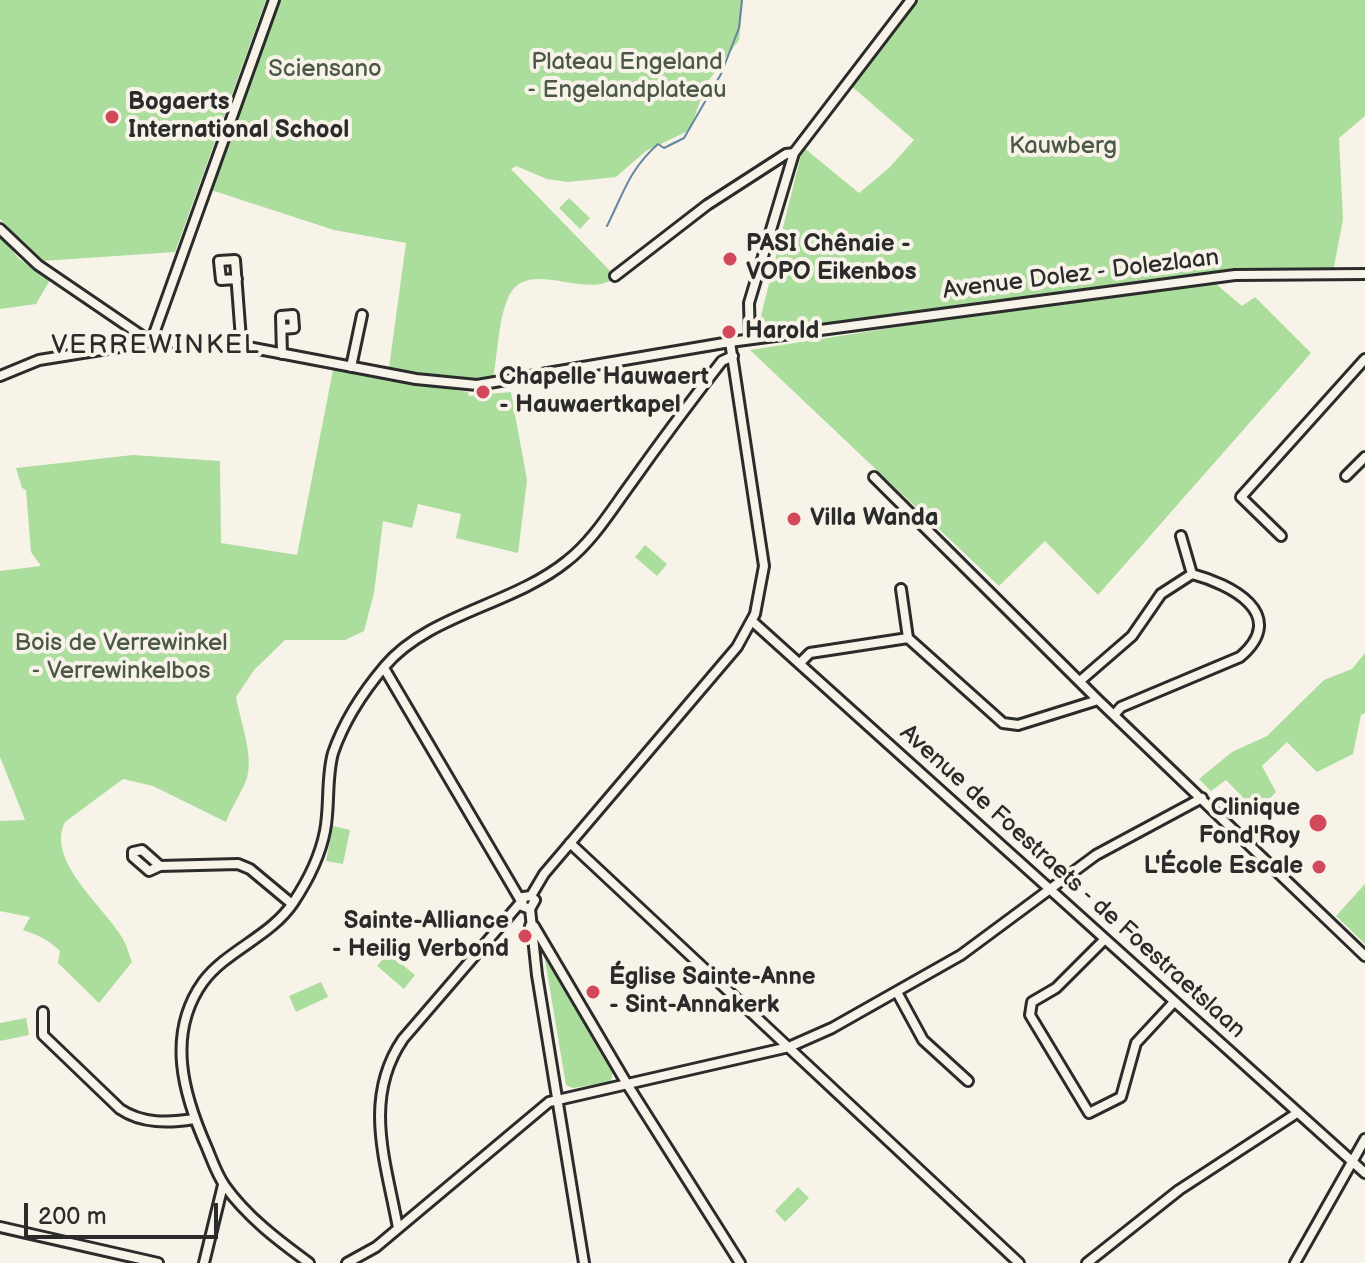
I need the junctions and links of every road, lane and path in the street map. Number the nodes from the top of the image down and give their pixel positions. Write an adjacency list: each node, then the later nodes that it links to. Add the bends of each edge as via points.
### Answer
1 (274, 0): 11 (street)
2 (911, 0): 3 (street)
3 (794, 153): 6 (street, via 707,205); 10 (street, via 749,303)
4 (0, 229): 11 (street, via 38,265)
5 (1365, 274): 10 (street, Avenue Dolez - Dolezlaan, via 1235,275)
6 (615, 276)
7 (237, 279): 13 (street)
8 (362, 315): 17 (street)
9 (282, 329): 14 (street)
10 (750, 339): 12 (street, Avenue Dolez - Dolezlaan)
11 (151, 342): 13 (street, Avenue Dolez - Dolezlaan); 18 (street, Avenue Dolez - Dolezlaan, via 39,360)
12 (730, 342): 15 (street); 17 (street, Avenue Dolez - Dolezlaan, via 477,385)
13 (241, 346): 14 (street, Avenue Dolez - Dolezlaan)
14 (282, 354): 17 (street, Avenue Dolez - Dolezlaan)
15 (733, 356): 26 (street, via 763,546); 29 (street, via 722,361 570,559 522,590 425,633)
16 (1365, 359): 23 (street, via 1241,497)
17 (351, 367)
18 (0, 376)
19 (1365, 457): 20 (street)
20 (1346, 476)
21 (874, 477): 30 (street)
22 (1181, 536): 24 (street)
23 (1281, 536)
24 (1192, 574): 30 (street, via 1161,594 1132,636); 32 (street, via 1222,582 1247,599 1258,616 1254,642 1240,657 1121,707)
25 (901, 589): 27 (street)
26 (752, 621): 28 (street, Avenue de Foestraets - de Foestraetslaan); 34 (street, via 737,647)
27 (908, 638): 28 (street, via 810,653); 31 (street, via 1003,723 1018,725)
28 (800, 663): 36 (street, Avenue de Foestraets - de Foestraetslaan)
29 (384, 668): 37 (street, via 512,887); 38 (street, via 347,718 332,756 325,832 311,873)
30 (1080, 681): 31 (street)
31 (1098, 700): 32 (street)
32 (1114, 715): 33 (street)
33 (1202, 798): 36 (street, via 1119,840); 41 (street)
34 (570, 843): 37 (street); 45 (street)
35 (160, 866): 38 (street, via 238,864)
36 (1049, 887): 40 (street, Avenue de Foestraets - de Foestraetslaan); 42 (street, via 971,948)
37 (526, 902): 39 (street); 56 (street, via 509,913 388,1061 380,1087 380,1126)
38 (292, 904): 50 (street, via 206,979 193,998 183,1024 180,1060)
39 (530, 926): 47 (street); 48 (street)
40 (1105, 939): 43 (street, Avenue de Foestraets - de Foestraetslaan); 43 (street, via 1030,1007 1089,1113 1121,1097 1136,1043)
41 (1365, 956)
42 (898, 994): 45 (street); 46 (street, via 923,1040)
43 (1174, 1002): 49 (street, Avenue de Foestraets - de Foestraetslaan)
44 (43, 1012): 50 (street, via 43,1035 51,1046 120,1109 156,1122)
45 (789, 1047): 47 (street); 63 (street)
46 (968, 1081)
47 (627, 1084): 48 (street); 62 (street)
48 (557, 1099): 56 (street); 61 (street)
49 (1297, 1113): 52 (street, Avenue de Foestraets - de Foestraetslaan); 64 (street, via 1179,1190)
50 (194, 1119): 54 (street)
51 (1365, 1139): 52 (street)
52 (1351, 1162): 53 (street, Avenue de Foestraets - de Foestraetslaan); 65 (street)
53 (1365, 1173)
54 (223, 1185): 58 (street); 59 (street)
55 (0, 1227): 57 (street)
56 (398, 1228): 60 (street)
57 (158, 1263)
58 (204, 1263)
59 (309, 1263)
60 (347, 1263)
61 (584, 1263)
62 (740, 1263)
63 (1019, 1263)
64 (1087, 1263)
65 (1295, 1263)

